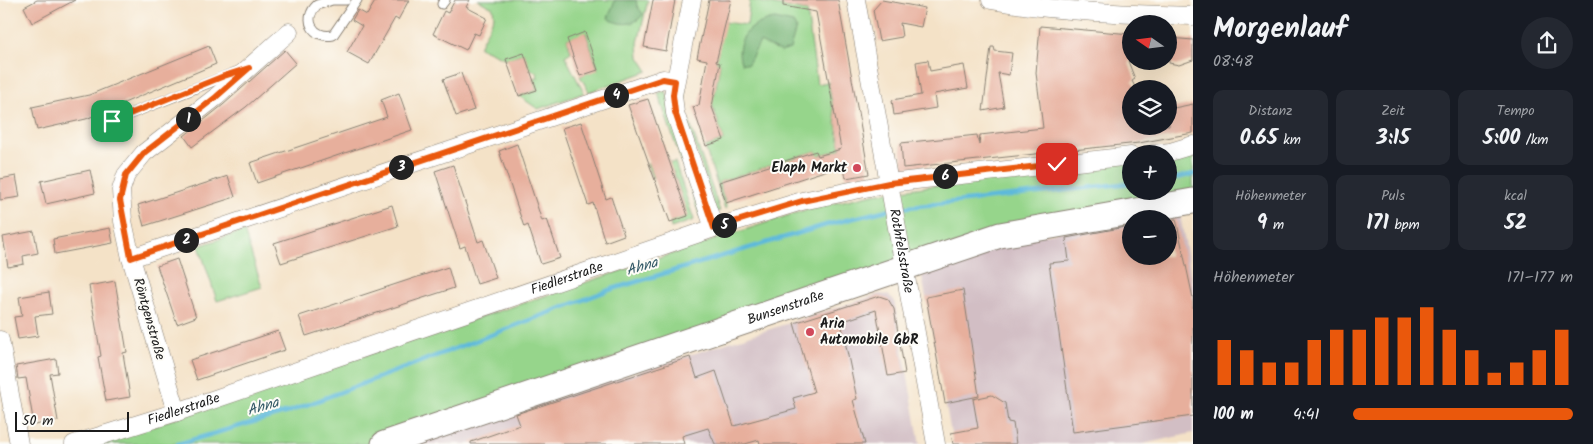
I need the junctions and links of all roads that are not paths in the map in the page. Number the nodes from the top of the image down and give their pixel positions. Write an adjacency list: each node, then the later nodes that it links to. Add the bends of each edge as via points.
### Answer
1 (346, 0): 2 (lane, via 317,5 309,16 314,31 333,35)
2 (357, 0)
3 (692, 0): 10 (street)
4 (856, 0): 15 (street, Rothfelsstraße)
5 (991, 0): 6 (street, via 1035,8)
6 (1079, 6): 7 (street)
7 (1193, 16)
8 (289, 32): 9 (street, Röntgenstraße)
9 (249, 68): 11 (lane); 18 (street, Röntgenstraße, via 144,153 126,175 120,200)
10 (675, 81): 17 (street, via 675,112); 18 (street, via 663,79)
11 (112, 121)
12 (1193, 145): 13 (street)
13 (1177, 150)
14 (1122, 157): 15 (street, Fiedlerstraße)
15 (889, 188): 17 (street, Fiedlerstraße, via 802,201); 19 (street, Rothfelsstraße)
16 (1193, 200): 19 (street, Bunsenstraße, via 1000,235)
17 (714, 228): 21 (street, Fiedlerstraße)
18 (131, 258): 21 (street, Röntgenstraße)
19 (902, 267): 24 (street, Bunsenstraße); 25 (street, Rothfelsstraße)
20 (0, 340): 22 (street)
21 (176, 412): 23 (street, Fiedlerstraße)
22 (19, 444)
23 (74, 444)
24 (384, 444)
25 (936, 444)

